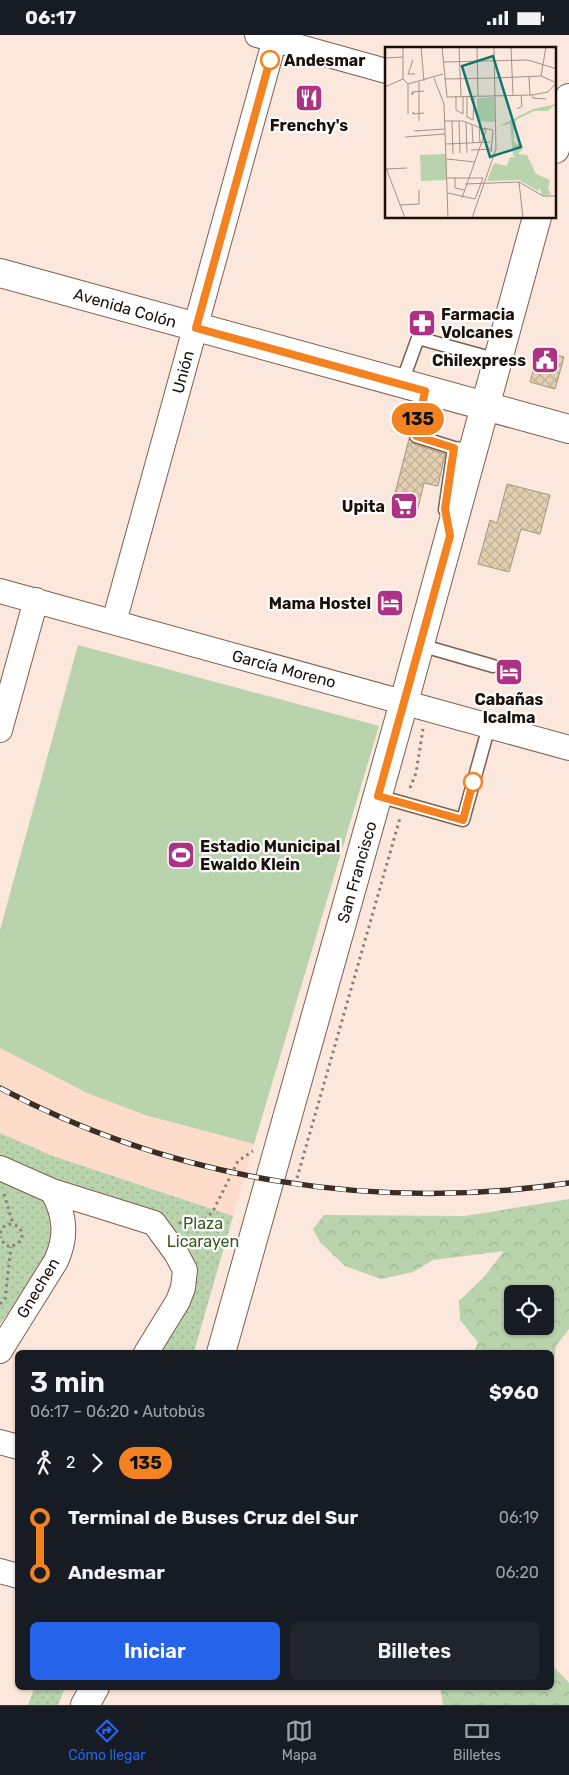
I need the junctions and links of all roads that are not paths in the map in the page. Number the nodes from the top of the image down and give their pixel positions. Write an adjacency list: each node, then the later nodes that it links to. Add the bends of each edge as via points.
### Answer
1 (269, 37): 2 (street); 7 (street, Unión)
2 (385, 71)
3 (564, 114): 4 (main road)
4 (556, 145)
5 (536, 219): 8 (main road, San Francisco)
6 (0, 273): 7 (main road, Avenida Colón)
7 (196, 328): 9 (main road, Avenida Colón); 15 (street, Unión)
8 (498, 360): 9 (lane, via 418,338); 10 (main road, San Francisco)
9 (413, 388): 10 (main road, Avenida Colón); 12 (lane, via 416,436)
10 (485, 408): 11 (main road, Avenida Colón); 12 (main road, San Francisco)
11 (569, 429)
12 (464, 449): 16 (main road, San Francisco, via 450,536)
13 (0, 591): 14 (street, García Moreno)
14 (36, 601): 15 (street, García Moreno); 20 (street)
15 (114, 623): 18 (street, García Moreno)
16 (420, 645): 17 (lane); 18 (main road, San Francisco)
17 (493, 666)
18 (415, 705): 19 (street, García Moreno); 22 (main road, San Francisco)
19 (489, 726): 21 (street, García Moreno); 22 (lane, via 463,820)
20 (0, 730)
21 (569, 748)
22 (378, 796): 26 (main road, San Francisco)
23 (0, 1168): 24 (street)
24 (52, 1191): 25 (street, via 154,1223 176,1253 185,1270 183,1288); 27 (street, Gnechen, via 63,1215 61,1251)
25 (148, 1350)
26 (222, 1350)
27 (0, 1351)
28 (0, 1442): 29 (street)
29 (15, 1446)
30 (0, 1571): 31 (street)
31 (15, 1575)
32 (93, 1690): 33 (main road)
33 (85, 1705)

